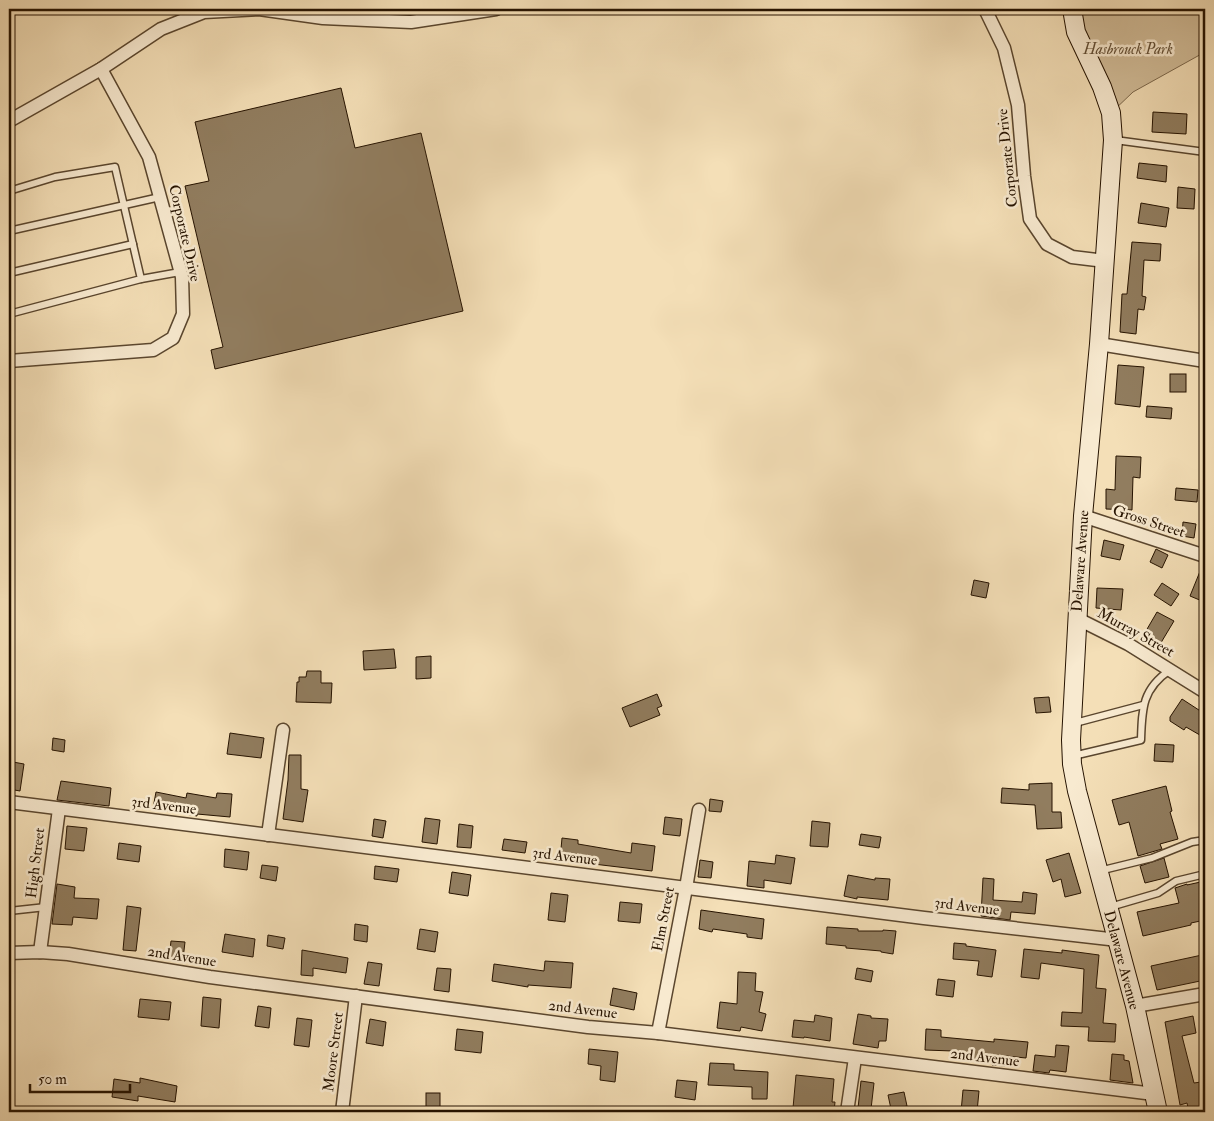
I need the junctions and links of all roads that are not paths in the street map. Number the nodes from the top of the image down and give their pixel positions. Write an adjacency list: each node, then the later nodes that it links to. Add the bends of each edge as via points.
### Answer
1 (496, 9): 4 (street, via 411,22 323,18 259,9 204,12 160,29)
2 (985, 9): 13 (street, Corporate Drive, via 1004,48 1018,105 1030,219 1047,244 1072,257)
3 (1072, 9): 6 (street, Delaware Avenue, via 1076,32 1111,113)
4 (102, 69): 5 (street); 9 (street, Corporate Drive, via 149,156)
5 (9, 121)
6 (1114, 140): 7 (lane); 13 (street, Delaware Avenue)
7 (1205, 152)
8 (9, 191): 10 (lane, via 55,177 115,167)
9 (160, 197): 10 (lane); 14 (street, Corporate Drive)
10 (124, 205): 11 (lane); 12 (lane)
11 (9, 232)
12 (133, 244): 15 (lane); 16 (lane)
13 (1105, 261): 18 (street, Delaware Avenue)
14 (180, 272): 16 (lane); 19 (street, Corporate Drive, via 183,314 174,338 153,350)
15 (9, 273)
16 (141, 279): 17 (lane)
17 (9, 314)
18 (1099, 344): 20 (street); 21 (street, Delaware Avenue)
19 (9, 361)
20 (1205, 361)
21 (1083, 516): 22 (street, Gross Street); 23 (street, Delaware Avenue)
22 (1205, 556)
23 (1076, 618): 24 (street, Murray Street); 27 (street, Delaware Avenue)
24 (1170, 669): 25 (street, Murray Street); 26 (lane, via 1145,697)
25 (1205, 692)
26 (1143, 705): 27 (lane); 29 (lane, via 1140,740)
27 (1071, 724): 29 (street, Delaware Avenue)
28 (283, 730): 33 (street)
29 (1072, 757): 35 (street, Delaware Avenue, via 1077,791)
30 (9, 802): 31 (street, 3rd Avenue)
31 (59, 808): 33 (street, 3rd Avenue); 38 (street, High Street)
32 (698, 810): 37 (street, Elm Street)
33 (268, 835): 37 (street, 3rd Avenue)
34 (1205, 840): 35 (lane, via 1152,858)
35 (1098, 871): 39 (street, Delaware Avenue)
36 (1205, 874): 39 (lane, via 1176,881 1158,893)
37 (686, 888): 41 (street, 3rd Avenue); 47 (street, Elm Street)
38 (46, 907): 40 (lane); 42 (street, High Street)
39 (1109, 907): 41 (street, Delaware Avenue)
40 (9, 911)
41 (1118, 940): 46 (street, Delaware Avenue)
42 (40, 952): 43 (street, 2nd Avenue); 45 (street, 2nd Avenue)
43 (9, 953)
44 (1205, 994): 46 (street)
45 (356, 996): 47 (street, 2nd Avenue, via 588,1027); 50 (street, Moore Street)
46 (1135, 1006): 49 (street, Delaware Avenue)
47 (658, 1033): 48 (street, 2nd Avenue)
48 (855, 1058): 49 (street, 2nd Avenue); 51 (street)
49 (1154, 1094): 52 (street, Delaware Avenue)
50 (342, 1112)
51 (847, 1112)
52 (1158, 1112)

